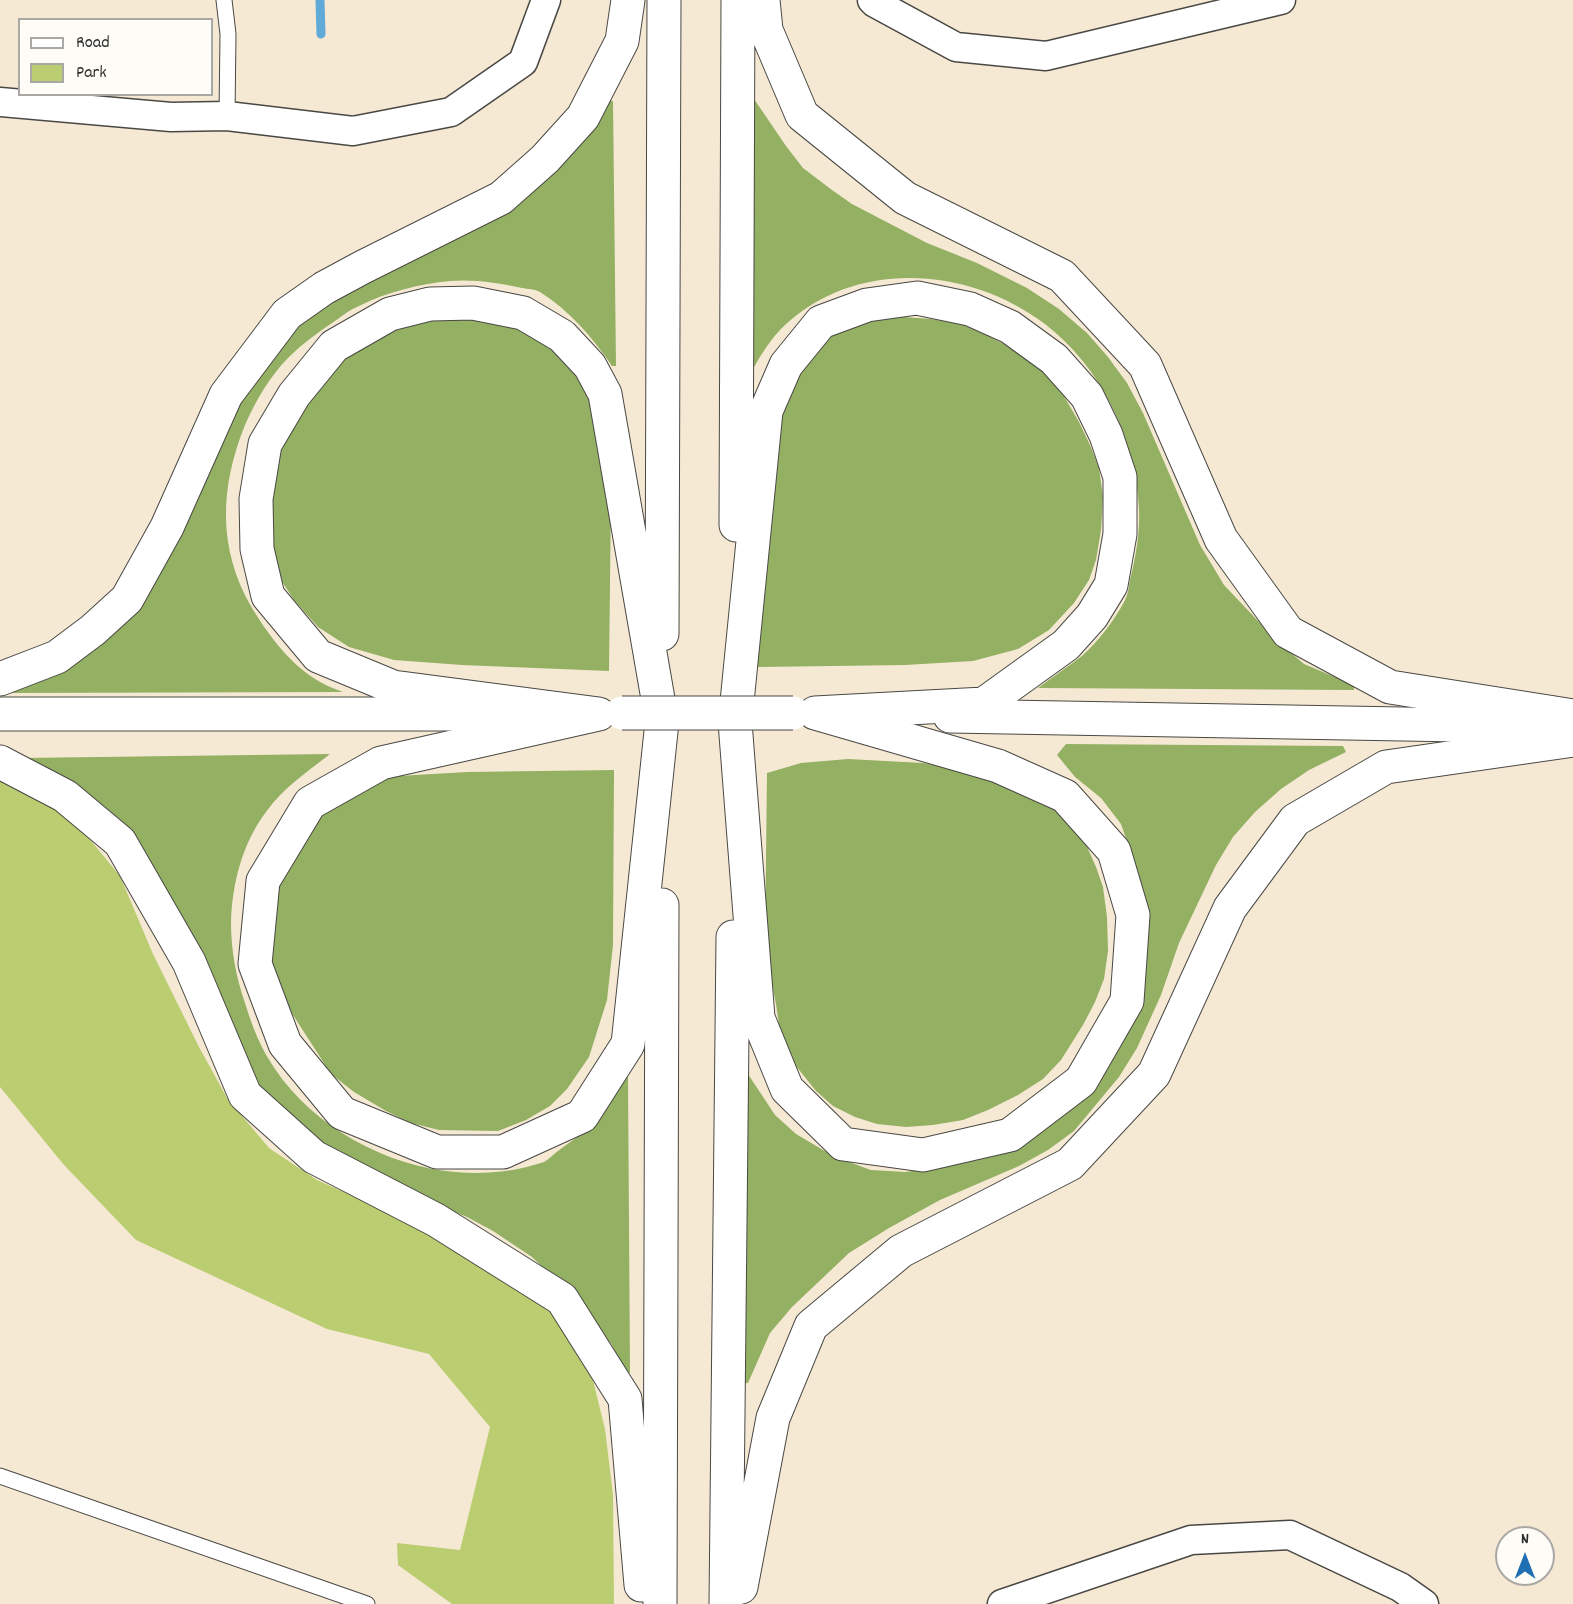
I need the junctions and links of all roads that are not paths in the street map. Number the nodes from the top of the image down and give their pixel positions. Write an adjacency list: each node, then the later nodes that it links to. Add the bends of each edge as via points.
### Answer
1 (224, 0): 13 (lane, via 228,34)
2 (546, 0): 13 (street, via 523,62 452,112 353,131)
3 (628, 0): 14 (main road, via 622,41 583,117 545,159 501,198 353,272 287,314 226,395 167,527 128,599 57,657)
4 (664, 0): 19 (main road)
5 (738, 0): 20 (main road)
6 (763, 0): 18 (main road, via 766,30 802,115 905,198 1062,276 1145,365 1221,539 1288,632 1390,687)
7 (872, 0): 8 (street, via 956,46 1046,56)
8 (1281, 0)
9 (0, 85): 10 (street)
10 (18, 87)
11 (127, 96): 13 (street, via 176,101)
12 (0, 102): 13 (street, via 171,117)
13 (227, 116)
14 (0, 679)
15 (610, 713): 16 (main road, bridge); 17 (main road); 19 (main road, via 393,687 318,656 268,596 257,549 256,499 265,444 294,395 334,346 390,314 430,304 473,303 523,313 562,336 590,366 605,394); 19 (main road, via 381,763 310,803 263,881 255,964 285,1044 342,1113 437,1152 503,1152 582,1116 628,1044)
16 (804, 713): 20 (main road, via 984,704 1066,645 1092,616 1111,585 1120,534 1120,477 1106,435 1087,396 1054,359 1010,327 970,309 916,298 867,305 821,322 786,365 766,411); 20 (main road, via 998,766 1065,796 1114,851 1133,915 1127,1001 1081,1081 1010,1135 923,1155 843,1144 787,1089 758,1018); 21 (main road)
17 (0, 714)
18 (1573, 716)
19 (662, 722): 27 (main road)
20 (735, 722): 28 (main road)
21 (1573, 727)
22 (1573, 740): 29 (main road, via 1386,767 1295,820 1230,908 1154,1074 1070,1164 901,1251 812,1326 773,1418)
23 (0, 762): 26 (main road, via 65,796 120,842 189,962 245,1095 314,1157 436,1220 562,1299 625,1399)
24 (0, 1476): 25 (lane)
25 (367, 1604)
26 (642, 1604)
27 (660, 1604)
28 (726, 1604)
29 (738, 1604)
30 (1002, 1604): 31 (street, via 1191,1540 1290,1535 1400,1587)
31 (1424, 1604)

